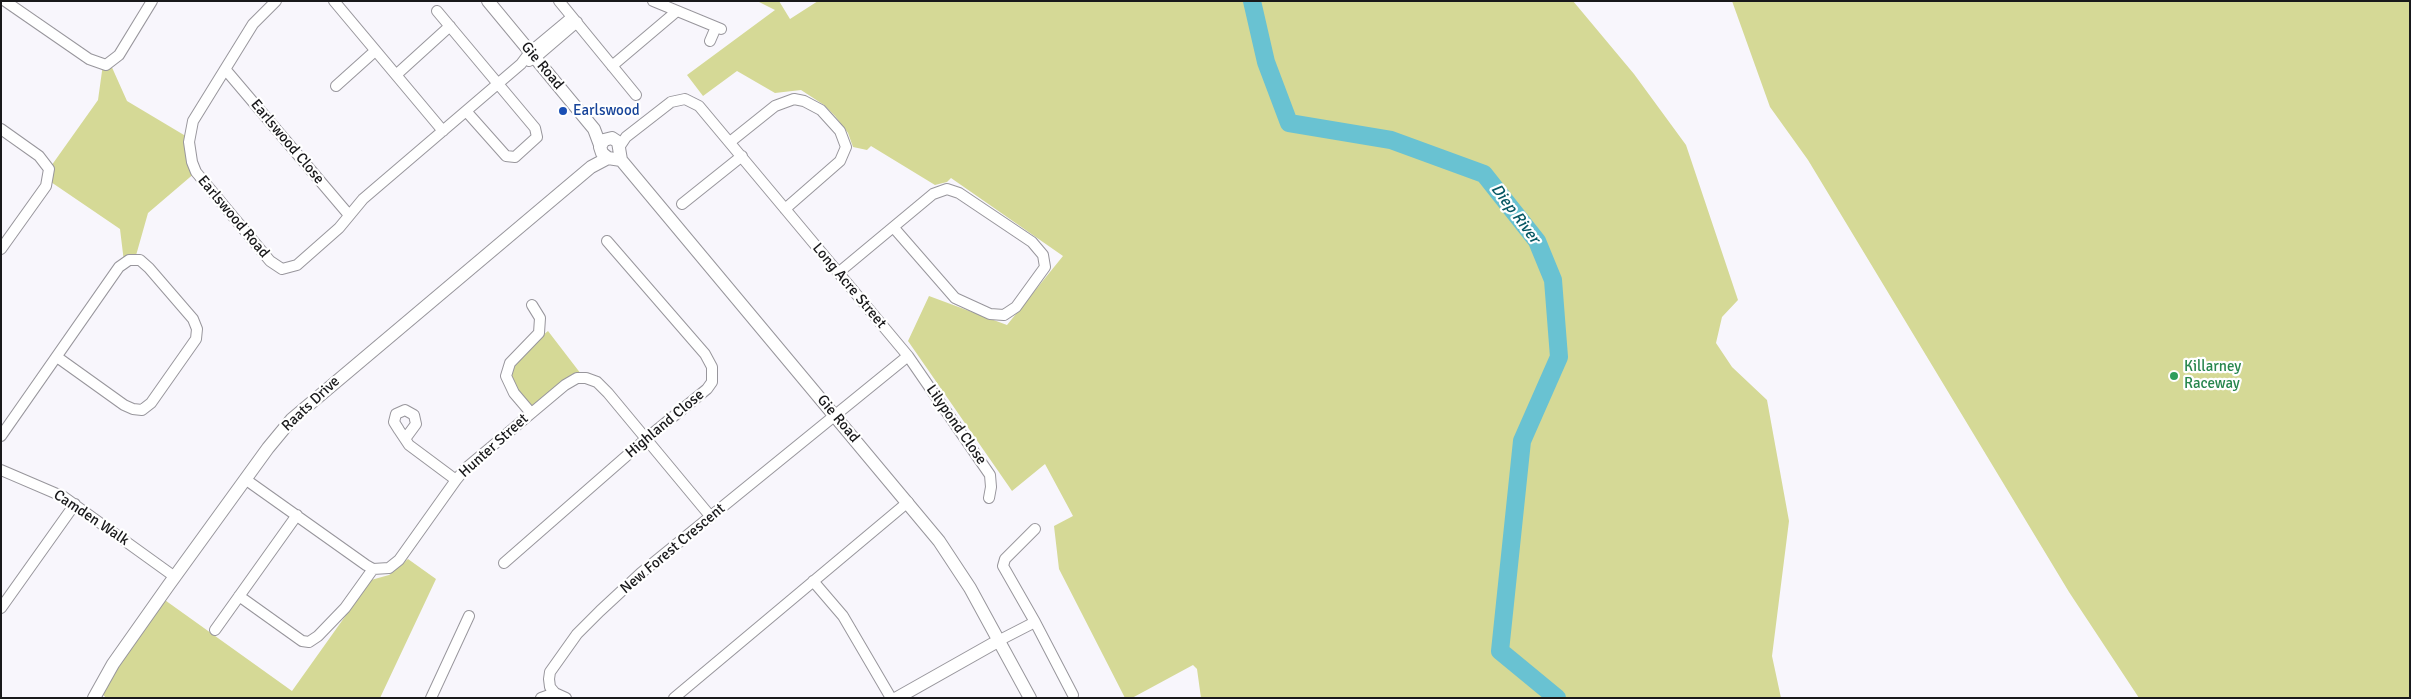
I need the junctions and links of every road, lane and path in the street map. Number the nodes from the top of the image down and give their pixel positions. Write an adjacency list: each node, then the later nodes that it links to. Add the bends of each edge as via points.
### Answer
1 (5, 1): 2 (street, via 88,59 106,65 119,56)
2 (152, 1)
3 (276, 1): 16 (street, Earlswood Road, via 258,18)
4 (334, 1): 13 (street)
5 (488, 1): 14 (street, Gie Road)
6 (559, 1): 10 (street)
7 (653, 1): 9 (street)
8 (437, 11): 11 (street)
9 (677, 11): 12 (street, via 718,28); 15 (street)
10 (574, 20): 14 (street, Earlswood Road); 15 (street)
11 (450, 26): 17 (street); 18 (street)
12 (710, 41)
13 (375, 51): 17 (street); 19 (street)
14 (533, 55): 18 (street, Earlswood Road); 25 (street, Gie Road)
15 (612, 66): 20 (street)
16 (225, 68): 29 (street, Earlswood Close); 29 (street, Earlswood Road, via 193,121 189,142 192,162 196,172 270,261 282,269 297,265)
17 (396, 75): 23 (street)
18 (498, 84): 21 (street, Earlswood Road); 21 (street, via 536,128 535,140 515,156 506,156)
19 (336, 86)
20 (636, 94)
21 (466, 111): 23 (street, Earlswood Road)
22 (1, 129): 32 (street, via 39,156 49,168 46,186)
23 (443, 130): 29 (street, Earlswood Road, via 363,199)
24 (730, 142): 25 (street, Long Acre Street, via 699,106 685,99 671,102); 26 (street, Long Acre Street); 28 (street, via 775,106 794,99 804,100 821,110 840,131 846,147 840,161)
25 (613, 148): 38 (street, Gie Road); 43 (street, Raats Drive, via 305,407)
26 (742, 156): 27 (street); 28 (street, Long Acre Street)
27 (682, 204)
28 (785, 209): 33 (street, Long Acre Street)
29 (349, 216)
30 (894, 228): 30 (street, via 936,192 951,190 1032,242 1043,255 1045,267 1016,307 1004,314 990,314 955,298); 33 (street)
31 (607, 241): 40 (street, Highland Close, via 705,354 712,367 712,382 707,389)
32 (2, 247)
33 (838, 273): 35 (street, Long Acre Street)
34 (532, 305): 37 (street, via 540,318 540,333 510,363 506,376 514,393)
35 (908, 356): 38 (street); 45 (street, Lilypond Close, via 990,476)
36 (57, 357): 36 (street, via 119,267 129,260 140,260 149,268 193,319 197,329 196,339 151,403 142,410 124,405); 39 (street)
37 (531, 413): 40 (street, Hunter Street, via 565,385 577,378 586,378 597,382); 44 (street, Hunter Street)
38 (834, 415): 46 (street, Gie Road); 49 (street, New Forest Crescent)
39 (1, 436)
40 (647, 438): 49 (street, Hunter Street); 51 (street, Highland Close)
41 (406, 440): 44 (street)
42 (1, 470): 47 (street, Camden Walk, via 47,488)
43 (245, 479): 48 (street); 53 (street, Raats Drive)
44 (456, 480): 52 (street, Hunter Street, via 399,560 389,568)
45 (989, 498)
46 (908, 502): 54 (street); 60 (street, Gie Road, via 957,567)
47 (75, 504): 53 (street, Camden Walk); 56 (street)
48 (297, 515): 52 (street); 55 (street)
49 (711, 517): 61 (street, New Forest Crescent, via 641,573 577,634 549,676 550,687)
50 (1036, 528): 58 (street, via 1005,559 1003,566)
51 (504, 563)
52 (373, 569): 55 (street, via 345,608 309,642 302,641)
53 (175, 577): 63 (street, Raats Drive, via 113,664)
54 (813, 581): 67 (street); 68 (street, via 843,616)
55 (239, 596): 59 (street)
56 (1, 608)
57 (469, 616): 64 (street)
58 (1035, 622): 60 (street); 62 (street)
59 (215, 630)
60 (998, 641): 69 (street); 70 (street, Gie Road)
61 (555, 693): 65 (street); 66 (street)
62 (1073, 694)
63 (94, 698)
64 (431, 698)
65 (540, 698)
66 (566, 698)
67 (674, 698)
68 (891, 698)
69 (898, 698)
70 (1030, 698)

